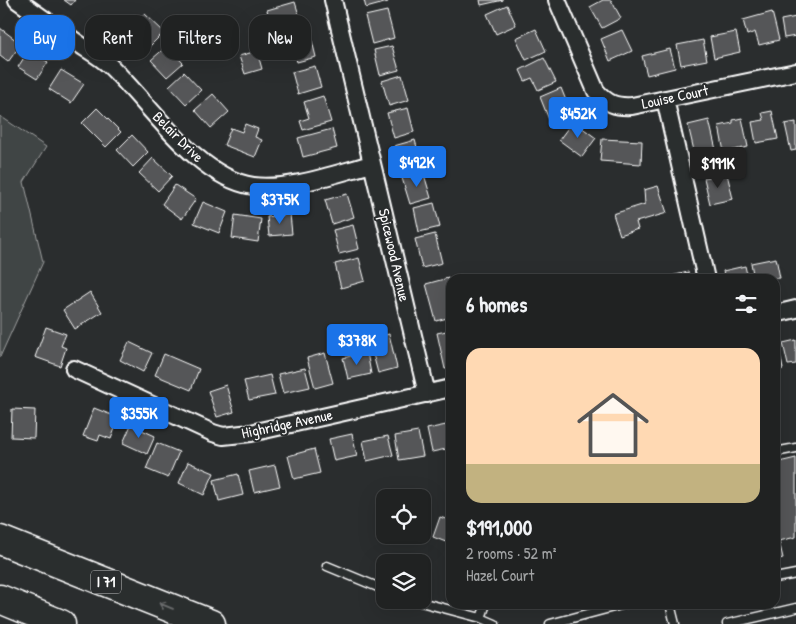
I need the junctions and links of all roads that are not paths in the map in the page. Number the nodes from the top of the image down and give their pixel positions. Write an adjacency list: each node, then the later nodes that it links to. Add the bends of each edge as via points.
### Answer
1 (17, 0): 6 (street, Belair Drive, via 109,64 187,149 234,182 277,187)
2 (333, 0): 6 (street, Spicewood Avenue)
3 (557, 0): 5 (street, Louise Court, via 589,79 603,98 620,106)
4 (796, 72): 5 (street, Louise Court)
5 (665, 99): 7 (street)
6 (372, 164): 12 (street, Spicewood Avenue)
7 (705, 274)
8 (796, 309): 9 (street)
9 (780, 313)
10 (74, 369): 12 (street, Highridge Avenue, via 223,436 251,433)
11 (446, 389): 12 (street, Highridge Avenue)
12 (427, 394)
13 (796, 448): 14 (lane)
14 (780, 451)
15 (0, 540): 30 (highway, I 71, one-way to 15)
16 (328, 566): 19 (lane)
17 (796, 574): 18 (lane)
18 (780, 577)
19 (376, 586)
20 (0, 599): 29 (highway)
21 (431, 605): 23 (lane)
22 (796, 608): 34 (lane)
23 (446, 609)
24 (447, 609): 28 (lane)
25 (484, 609): 28 (lane)
26 (600, 609): 32 (lane)
27 (671, 609): 33 (lane)
28 (481, 618): 31 (lane)
29 (61, 624)
30 (211, 624)
31 (495, 624)
32 (550, 624)
33 (675, 624)
34 (727, 624)

